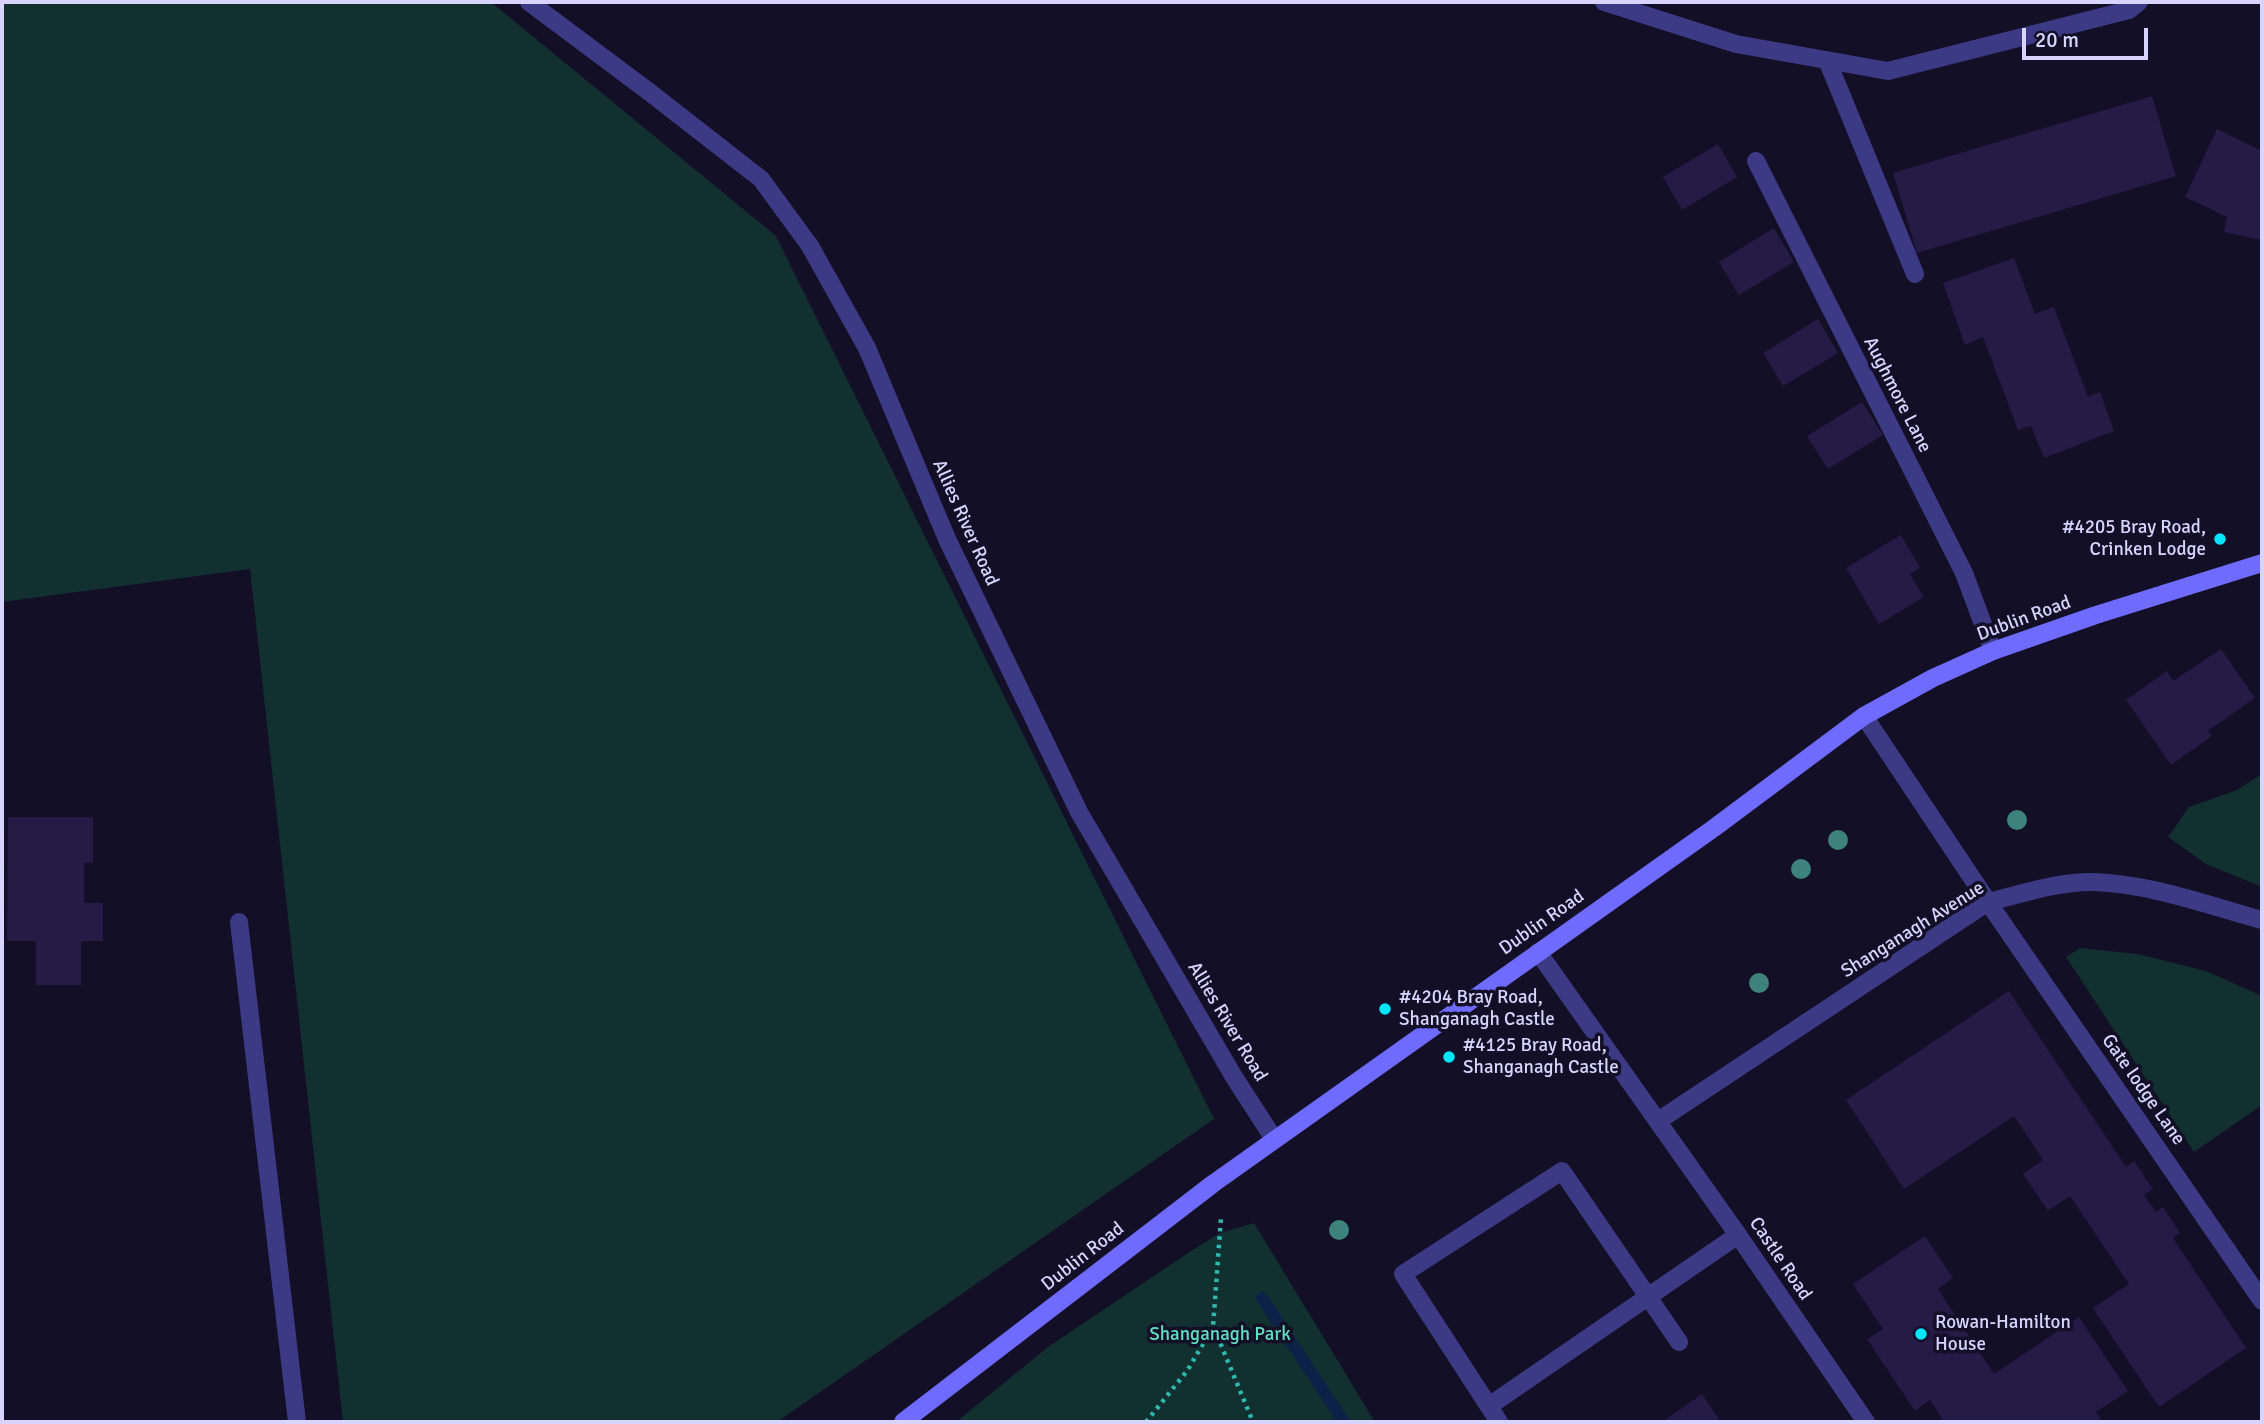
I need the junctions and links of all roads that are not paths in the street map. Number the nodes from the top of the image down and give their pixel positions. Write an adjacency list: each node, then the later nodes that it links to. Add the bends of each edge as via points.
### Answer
1 (529, 2): 15 (street, Allies River Road, via 761,179 810,246 867,348 947,538 1079,812)
2 (1604, 2): 4 (street, via 1736,44)
3 (2134, 6): 4 (street, via 1888,71)
4 (1827, 60): 6 (street)
5 (1756, 161): 8 (street, Aughmore Lane, via 1964,573)
6 (1915, 274)
7 (2262, 563): 8 (main road, Dublin Road)
8 (1993, 651): 9 (main road, Dublin Road)
9 (1864, 716): 10 (street, Gate lodge Lane); 13 (main road, Dublin Road)
10 (1988, 902): 11 (street, Shanganagh Avenue, via 2092,882 2147,888); 14 (street, Shanganagh Avenue); 18 (street, Gate lodge Lane)
11 (2262, 920)
12 (239, 922): 21 (street)
13 (1538, 952): 14 (street, Castle Road); 15 (main road, Dublin Road)
14 (1658, 1121): 16 (street, Castle Road)
15 (1274, 1139): 22 (main road, Dublin Road)
16 (1738, 1235): 17 (street); 24 (street, Castle Road)
17 (1648, 1297): 19 (street); 20 (street); 20 (street, via 1562,1171 1403,1274)
18 (2262, 1301)
19 (1679, 1342)
20 (1489, 1406): 23 (street)
21 (297, 1422)
22 (903, 1422)
23 (1499, 1422)
24 (1866, 1422)

